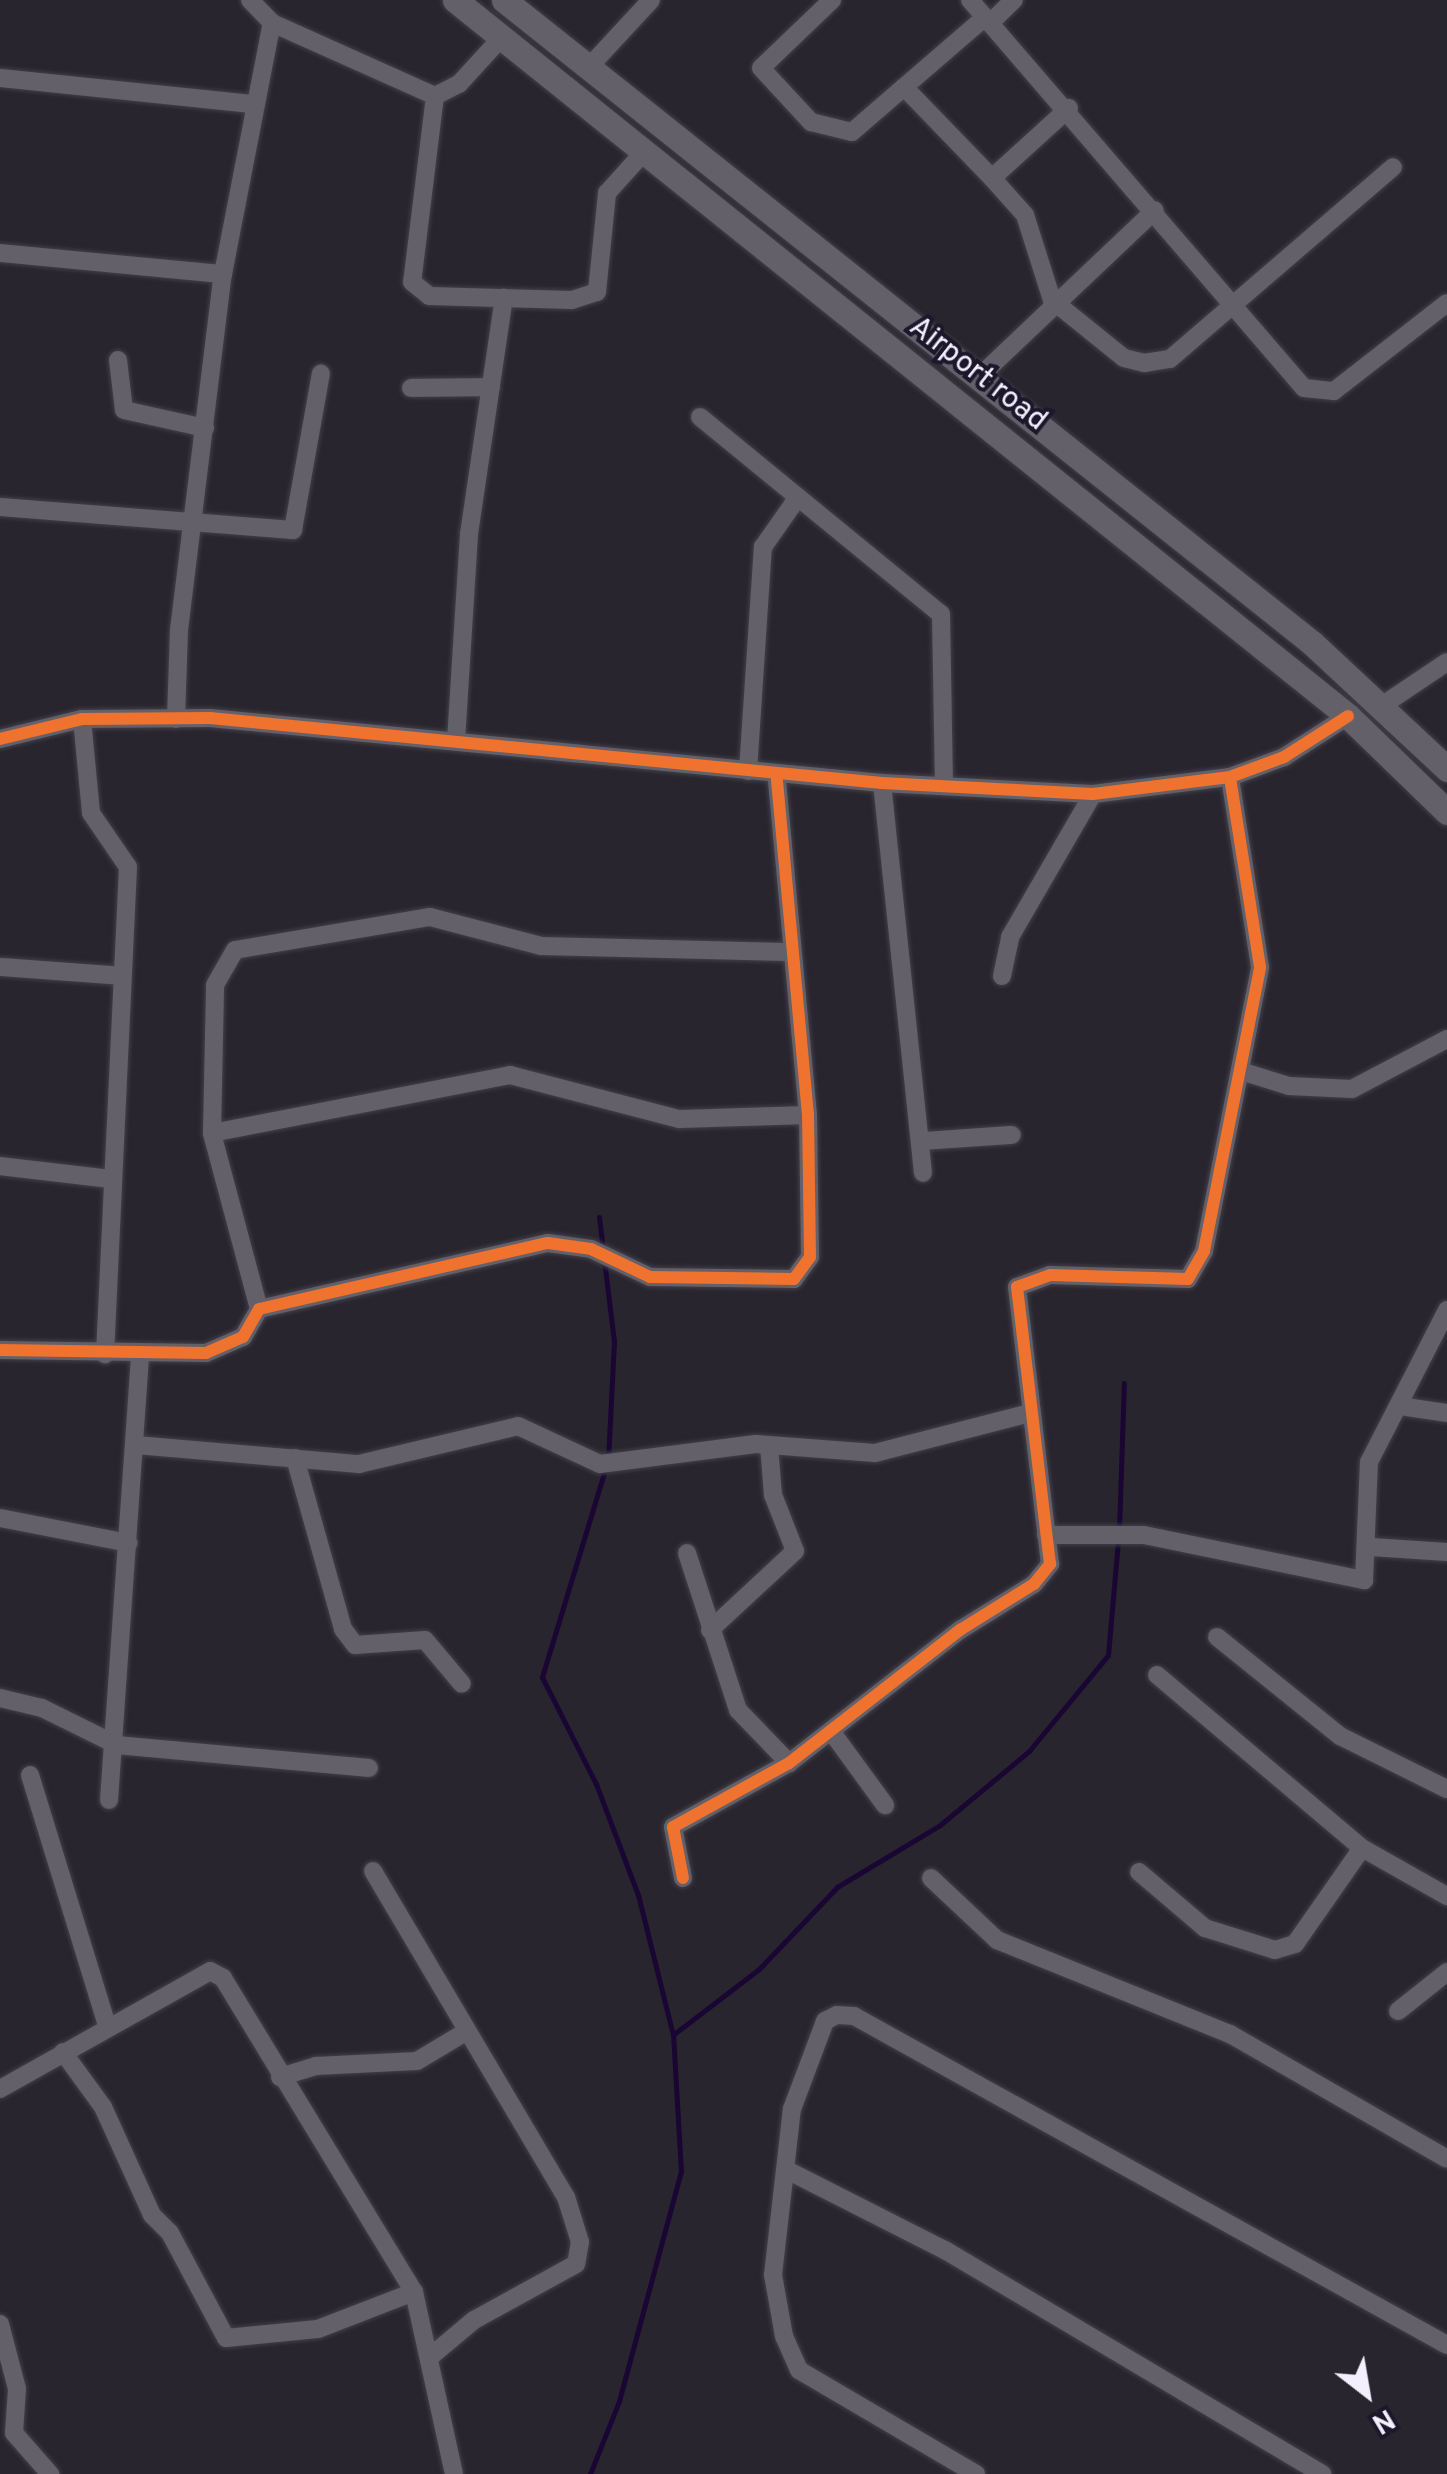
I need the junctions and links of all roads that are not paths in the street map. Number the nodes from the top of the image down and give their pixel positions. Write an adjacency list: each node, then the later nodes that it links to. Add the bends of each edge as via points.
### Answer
1 (250, 0): 9 (street)
2 (456, 0): 10 (main road, Airport road)
3 (504, 0): 11 (main road, Airport road)
4 (651, 0): 11 (street)
5 (832, 0): 13 (street, via 761,68 774,88 811,122 852,132)
6 (970, 0): 8 (street)
7 (1014, 0): 8 (street)
8 (987, 20): 13 (street); 16 (street)
9 (272, 23): 14 (street); 15 (street)
10 (501, 38): 14 (street, via 459,84); 17 (main road, Airport road)
11 (589, 67): 29 (main road, Airport road)
12 (0, 78): 15 (street)
13 (904, 87): 19 (street)
14 (436, 96): 23 (street, via 412,282 429,296)
15 (253, 104): 22 (street)
16 (1069, 108): 19 (street); 20 (street)
17 (643, 152): 23 (street, via 607,193 597,292 572,300); 37 (main road, Airport road)
18 (1392, 167): 25 (street)
19 (992, 178): 24 (street, via 1025,215)
20 (1154, 210): 24 (street); 25 (street)
21 (0, 252): 22 (street)
22 (223, 274): 33 (street)
23 (504, 298): 30 (street)
24 (1052, 300): 25 (street, via 1124,358 1144,364 1170,360); 29 (street)
25 (1234, 302): 26 (street, via 1304,388 1318,391 1334,390)
26 (1447, 303)
27 (118, 360): 33 (street, via 124,410)
28 (320, 372): 38 (street, via 294,530)
29 (977, 379): 34 (main road, Airport road)
30 (491, 387): 31 (street); 45 (street, via 469,534)
31 (411, 388)
32 (700, 417): 35 (street)
33 (205, 428): 38 (street)
34 (1120, 496): 37 (main road); 40 (main road, Airport road)
35 (798, 497): 47 (street, via 763,547); 51 (street, via 941,614)
36 (0, 508): 38 (street)
37 (1100, 518): 41 (main road, Airport road)
38 (190, 525): 43 (street)
39 (1447, 662): 40 (street)
40 (1383, 705): 46 (main road, Airport road)
41 (1348, 716): 49 (street, via 1284,758); 53 (main road, Airport road)
42 (82, 719): 43 (street); 44 (street); 56 (street, via 91,812 128,866)
43 (176, 719): 45 (street)
44 (5, 731)
45 (456, 742): 47 (street)
46 (1447, 768)
47 (748, 771): 48 (street)
48 (776, 772): 50 (street); 54 (street)
49 (1230, 777): 52 (street); 59 (street, via 1260,967)
50 (882, 783): 51 (street); 63 (street)
51 (944, 786): 52 (street)
52 (1093, 794): 57 (street, via 1010,938)
53 (1447, 812)
54 (788, 952): 60 (street); 61 (street, via 541,946 430,917 235,950 214,985)
55 (0, 967): 56 (street)
56 (122, 976): 66 (street)
57 (1002, 976)
58 (1447, 1039): 59 (street, via 1352,1088 1289,1086)
59 (1244, 1072): 73 (street, via 1212,1228 1188,1279 1050,1275 1016,1287)
60 (808, 1115): 61 (street, via 680,1119 510,1075); 67 (street, via 810,1257 794,1279 650,1276 591,1249 548,1242)
61 (212, 1133): 67 (street)
62 (1012, 1135): 63 (street)
63 (924, 1141): 65 (street)
64 (0, 1166): 66 (street)
65 (922, 1173)
66 (110, 1179): 70 (street)
67 (259, 1309): 71 (street, via 243,1337 222,1348)
68 (1447, 1310): 72 (street)
69 (0, 1350): 70 (street)
70 (105, 1354): 71 (street)
71 (140, 1354): 75 (street)
72 (1399, 1406): 74 (street); 81 (street, via 1369,1462)
73 (1030, 1413): 76 (street, via 876,1452); 79 (street)
74 (1447, 1414)
75 (136, 1445): 77 (street); 80 (street)
76 (768, 1445): 77 (street, via 600,1464 518,1426 359,1464); 84 (street, via 773,1495 795,1551)
77 (296, 1458): 87 (street, via 349,1638 355,1646 425,1640)
78 (0, 1518): 80 (street)
79 (1046, 1535): 81 (street, via 1144,1535 1364,1580); 89 (street, via 1050,1564 1034,1584 960,1630)
80 (129, 1543): 90 (street)
81 (1371, 1548): 82 (street)
82 (1447, 1552)
83 (687, 1553): 84 (street)
84 (710, 1630): 91 (street, via 738,1710)
85 (1216, 1637): 94 (street, via 1340,1736)
86 (1158, 1674): 97 (street)
87 (462, 1684)
88 (0, 1698): 90 (street, via 42,1708)
89 (831, 1731): 91 (street); 96 (street)
90 (118, 1745): 92 (street); 95 (street)
91 (789, 1763): 100 (street, via 673,1827)
92 (368, 1768)
93 (30, 1775): 105 (street)
94 (1447, 1788)
95 (109, 1800)
96 (885, 1805)
97 (1362, 1848): 99 (street, via 1295,1944 1275,1950 1205,1928); 102 (street)
98 (373, 1871): 106 (street)
99 (1139, 1872)
100 (682, 1878)
101 (931, 1878): 110 (street, via 997,1940 1230,2034)
102 (1447, 1896)
103 (1447, 1972): 104 (street)
104 (1398, 2012)
105 (106, 2026): 107 (street); 108 (street, via 216,1972)
106 (464, 2033): 108 (street, via 417,2061 316,2066); 115 (street, via 566,2197 580,2242 576,2264 474,2320)
107 (64, 2052): 109 (street); 112 (street, via 103,2107 152,2215 170,2233 226,2338 318,2328)
108 (280, 2077): 112 (street, via 329,2143)
109 (0, 2089)
110 (1447, 2159)
111 (787, 2170): 114 (street, via 792,2109 824,2021 854,2016); 118 (street, via 773,2275 791,2358); 119 (street, via 944,2250)
112 (414, 2292): 115 (street)
113 (0, 2324): 116 (street, via 16,2389 14,2433)
114 (1447, 2345)
115 (430, 2357): 117 (street)
116 (50, 2474)
117 (454, 2474)
118 (976, 2474)
119 (1323, 2474)

